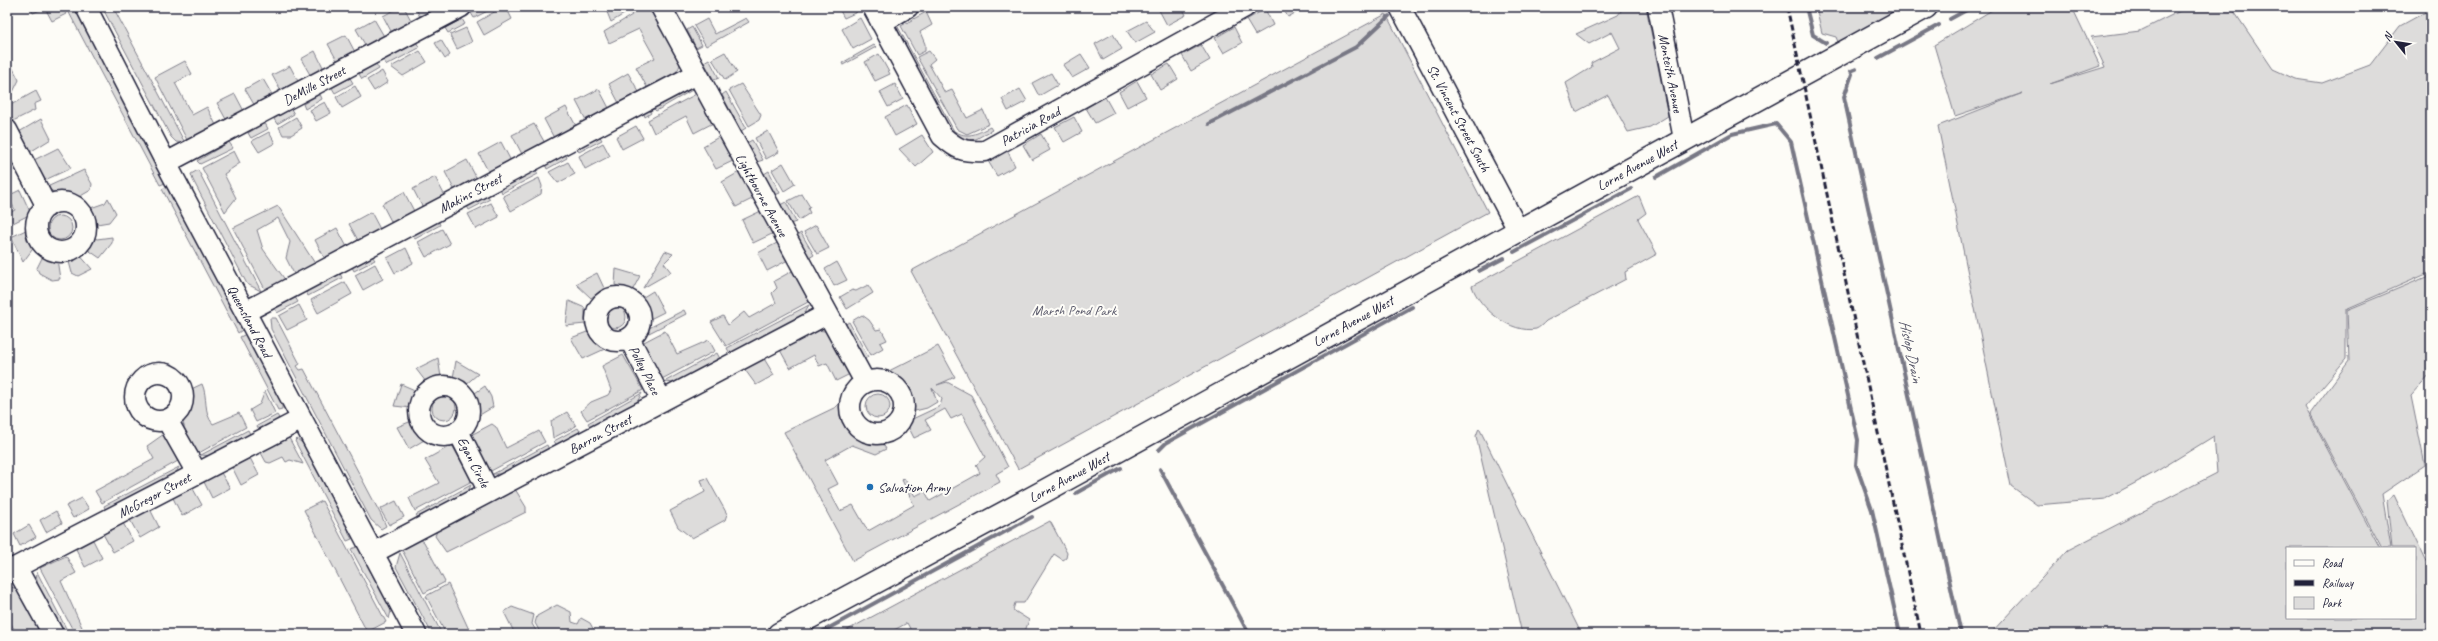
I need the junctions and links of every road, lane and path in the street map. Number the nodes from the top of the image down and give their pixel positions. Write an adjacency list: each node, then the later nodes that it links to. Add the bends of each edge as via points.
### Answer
1 (86, 7): 13 (street, Queensland Road)
2 (461, 7): 13 (street, DeMille Street)
3 (661, 7): 10 (street, Lightbourne Avenue)
4 (908, 7): 9 (street)
5 (1245, 7): 9 (street, Patricia Road, via 984,151 974,152 956,149 942,136)
6 (1400, 7): 15 (street, St. Vincent Street South)
7 (1658, 7): 12 (street, Monteith Avenue)
8 (1921, 8): 12 (main road, Lorne Avenue West)
9 (877, 15)
10 (696, 74): 16 (street, Makins Street); 17 (street, Lightbourne Avenue)
11 (7, 130): 14 (street)
12 (1684, 139): 15 (main road, Lorne Avenue West)
13 (166, 164): 16 (street, Queensland Road)
14 (47, 207)
15 (1518, 230): 30 (main road, Lorne Avenue West)
16 (245, 312): 21 (street, Queensland Road)
17 (827, 314): 19 (street, Lightbourne Avenue); 20 (street, Barron Street)
18 (629, 338): 20 (street, Polley Place)
19 (865, 382)
20 (662, 402): 25 (street, Barron Street)
21 (302, 419): 24 (street, McGregor Street); 26 (street, Queensland Road)
22 (167, 420): 24 (street)
23 (458, 431): 25 (street, Egan Circle)
24 (197, 473): 27 (street, McGregor Street)
25 (489, 492): 26 (street, Barron Street)
26 (374, 553): 29 (street, Queensland Road)
27 (12, 570): 28 (street)
28 (53, 634)
29 (416, 634)
30 (779, 634)

